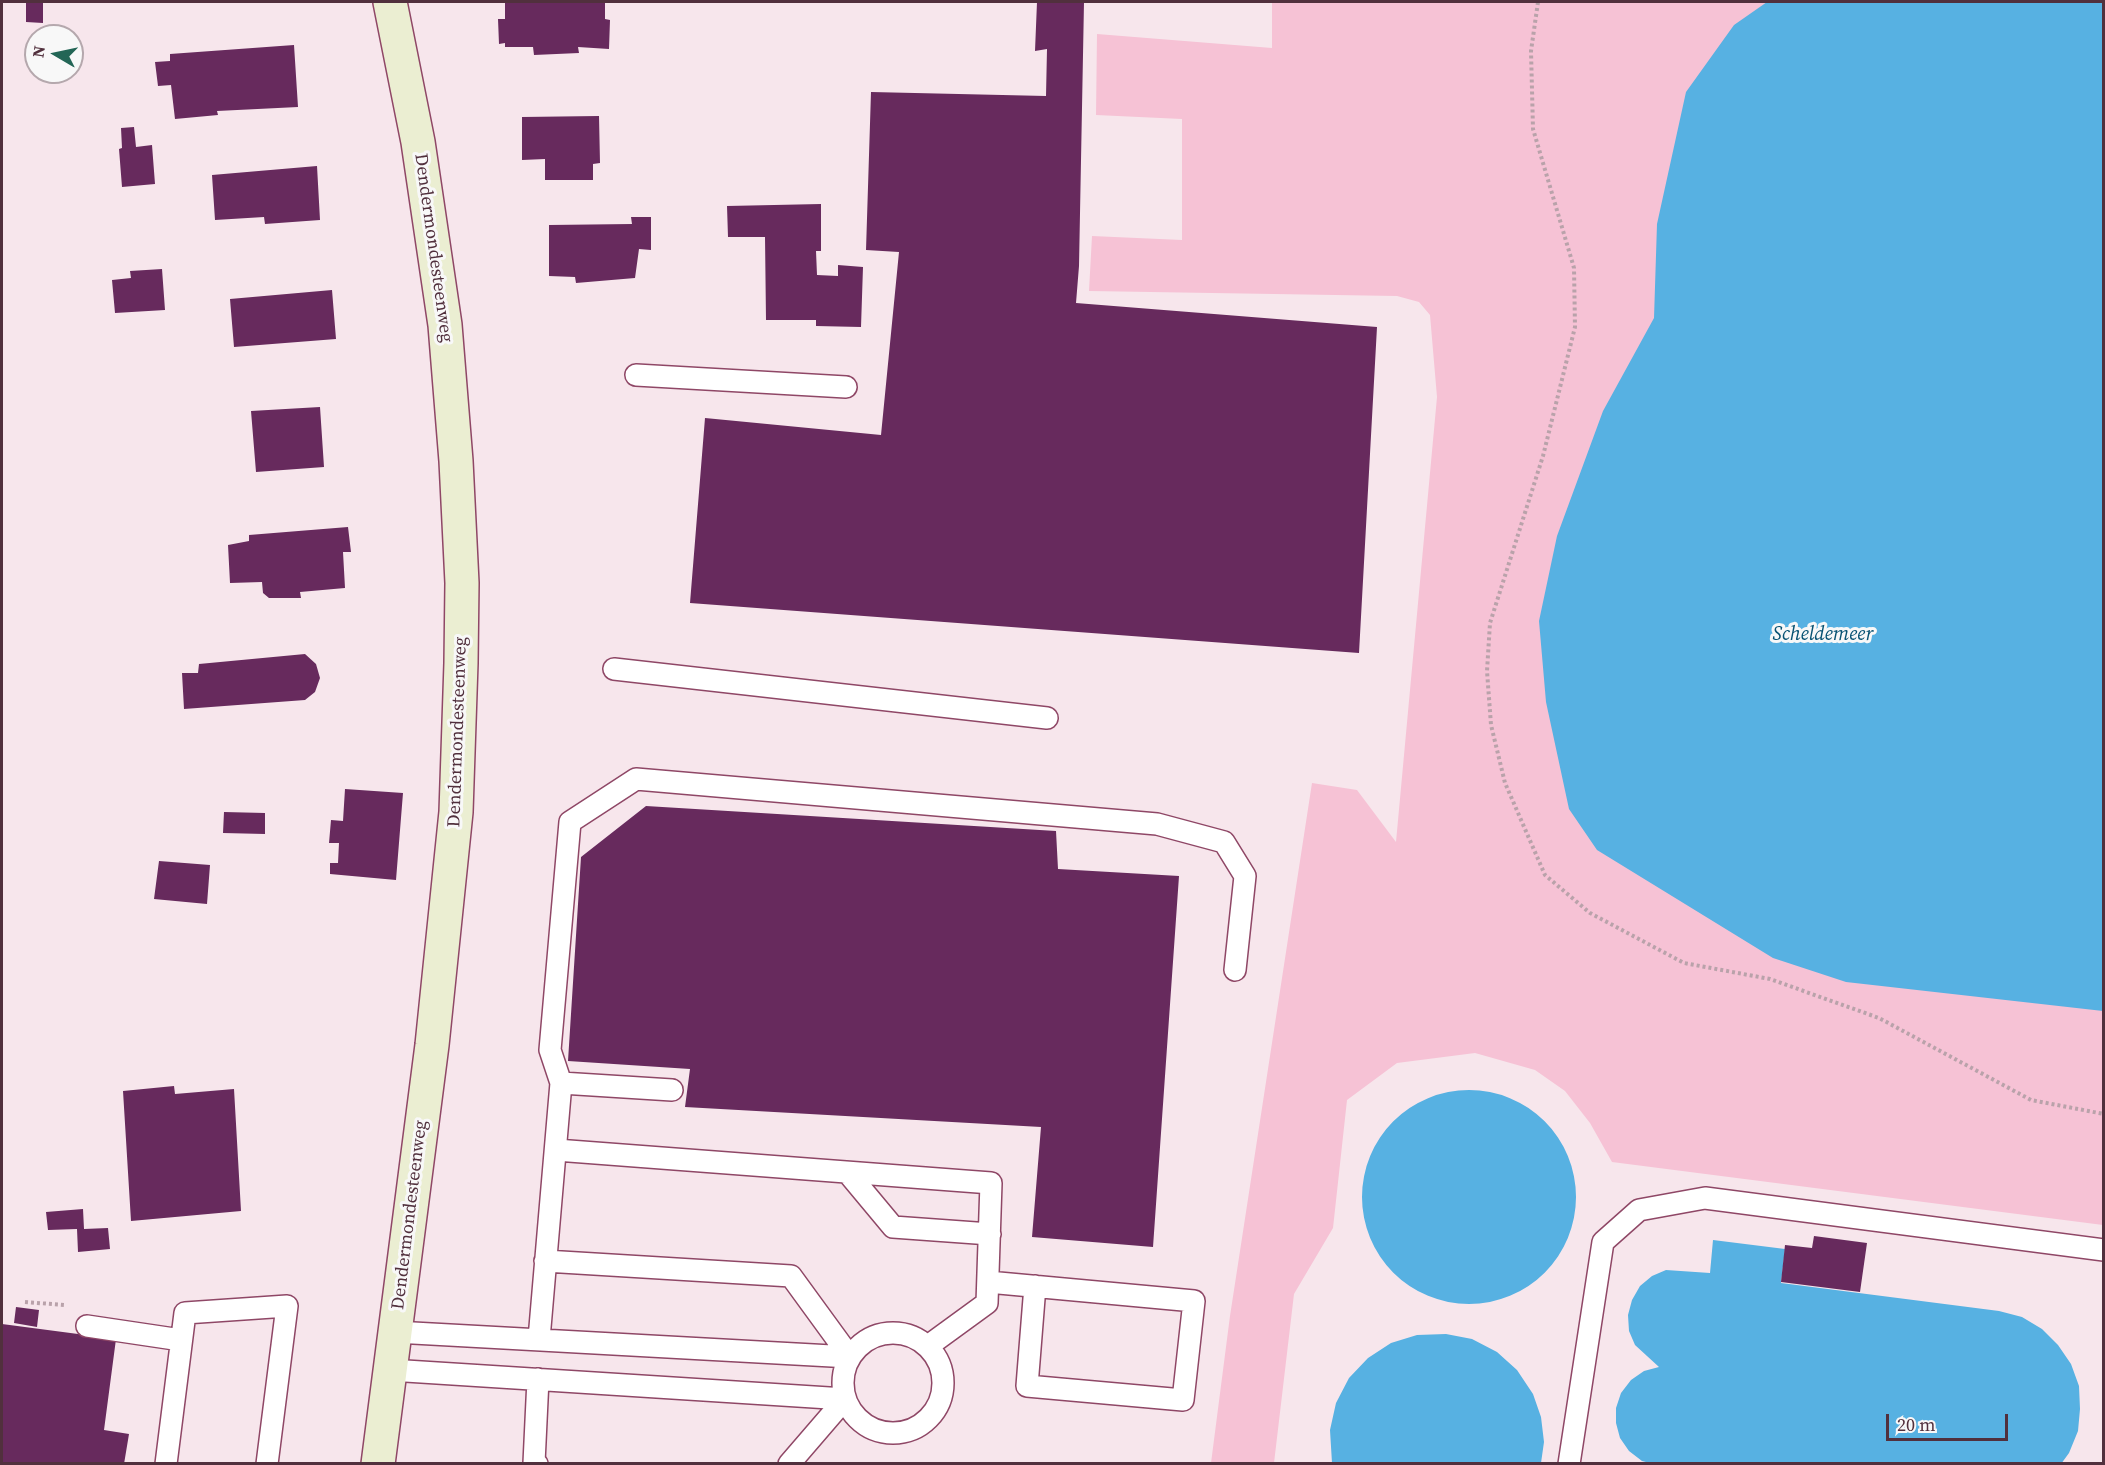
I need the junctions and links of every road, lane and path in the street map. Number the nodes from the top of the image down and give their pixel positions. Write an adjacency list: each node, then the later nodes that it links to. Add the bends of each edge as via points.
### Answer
1 (390, 2): 19 (main road, Dendermondesteenweg, via 436,256 456,461 462,583 456,812 432,1045)
2 (1538, 2): 10 (path, via 1532,51 1533,129 1574,268 1575,327 1543,456 1490,623 1487,671 1491,725 1505,783 1545,875 1590,913 1684,963 1770,979 1879,1018 2031,1100)
3 (636, 375): 4 (lane)
4 (846, 387)
5 (614, 669): 6 (lane)
6 (1047, 718)
7 (1235, 969): 8 (lane, via 1245,876 1224,842 1157,824 636,779 570,822 550,1050)
8 (561, 1083): 9 (lane); 11 (lane)
9 (672, 1090)
10 (2103, 1114)
11 (556, 1150): 12 (lane); 15 (lane)
12 (848, 1173): 13 (lane, via 893,1227); 13 (lane, via 991,1183)
13 (990, 1234): 16 (lane)
14 (2103, 1250): 32 (lane, via 1705,1198 1639,1210 1603,1242)
15 (545, 1262): 20 (lane); 23 (lane, via 791,1276)
16 (988, 1282): 17 (lane); 22 (lane, via 987,1303)
17 (1035, 1286): 17 (lane, via 1194,1300 1183,1400 1027,1386)
18 (87, 1326): 21 (lane)
19 (395, 1332): 20 (lane); 24 (main road, Dendermondesteenweg)
20 (539, 1339): 23 (lane)
21 (181, 1340): 27 (lane); 28 (lane, via 185,1313 287,1306)
22 (928, 1346): 23 (lane, via 916,1337 887,1332 859,1345); 26 (lane, via 939,1360 943,1392 938,1408 913,1430 897,1434 865,1425)
23 (850, 1357): 26 (lane, via 844,1377)
24 (390, 1370): 25 (lane); 29 (main road, Dendermondesteenweg)
25 (538, 1379): 26 (lane); 30 (lane, via 534,1463)
26 (845, 1399): 31 (lane)
27 (166, 1464)
28 (267, 1464)
29 (378, 1464)
30 (537, 1464)
31 (789, 1464)
32 (1569, 1464)

